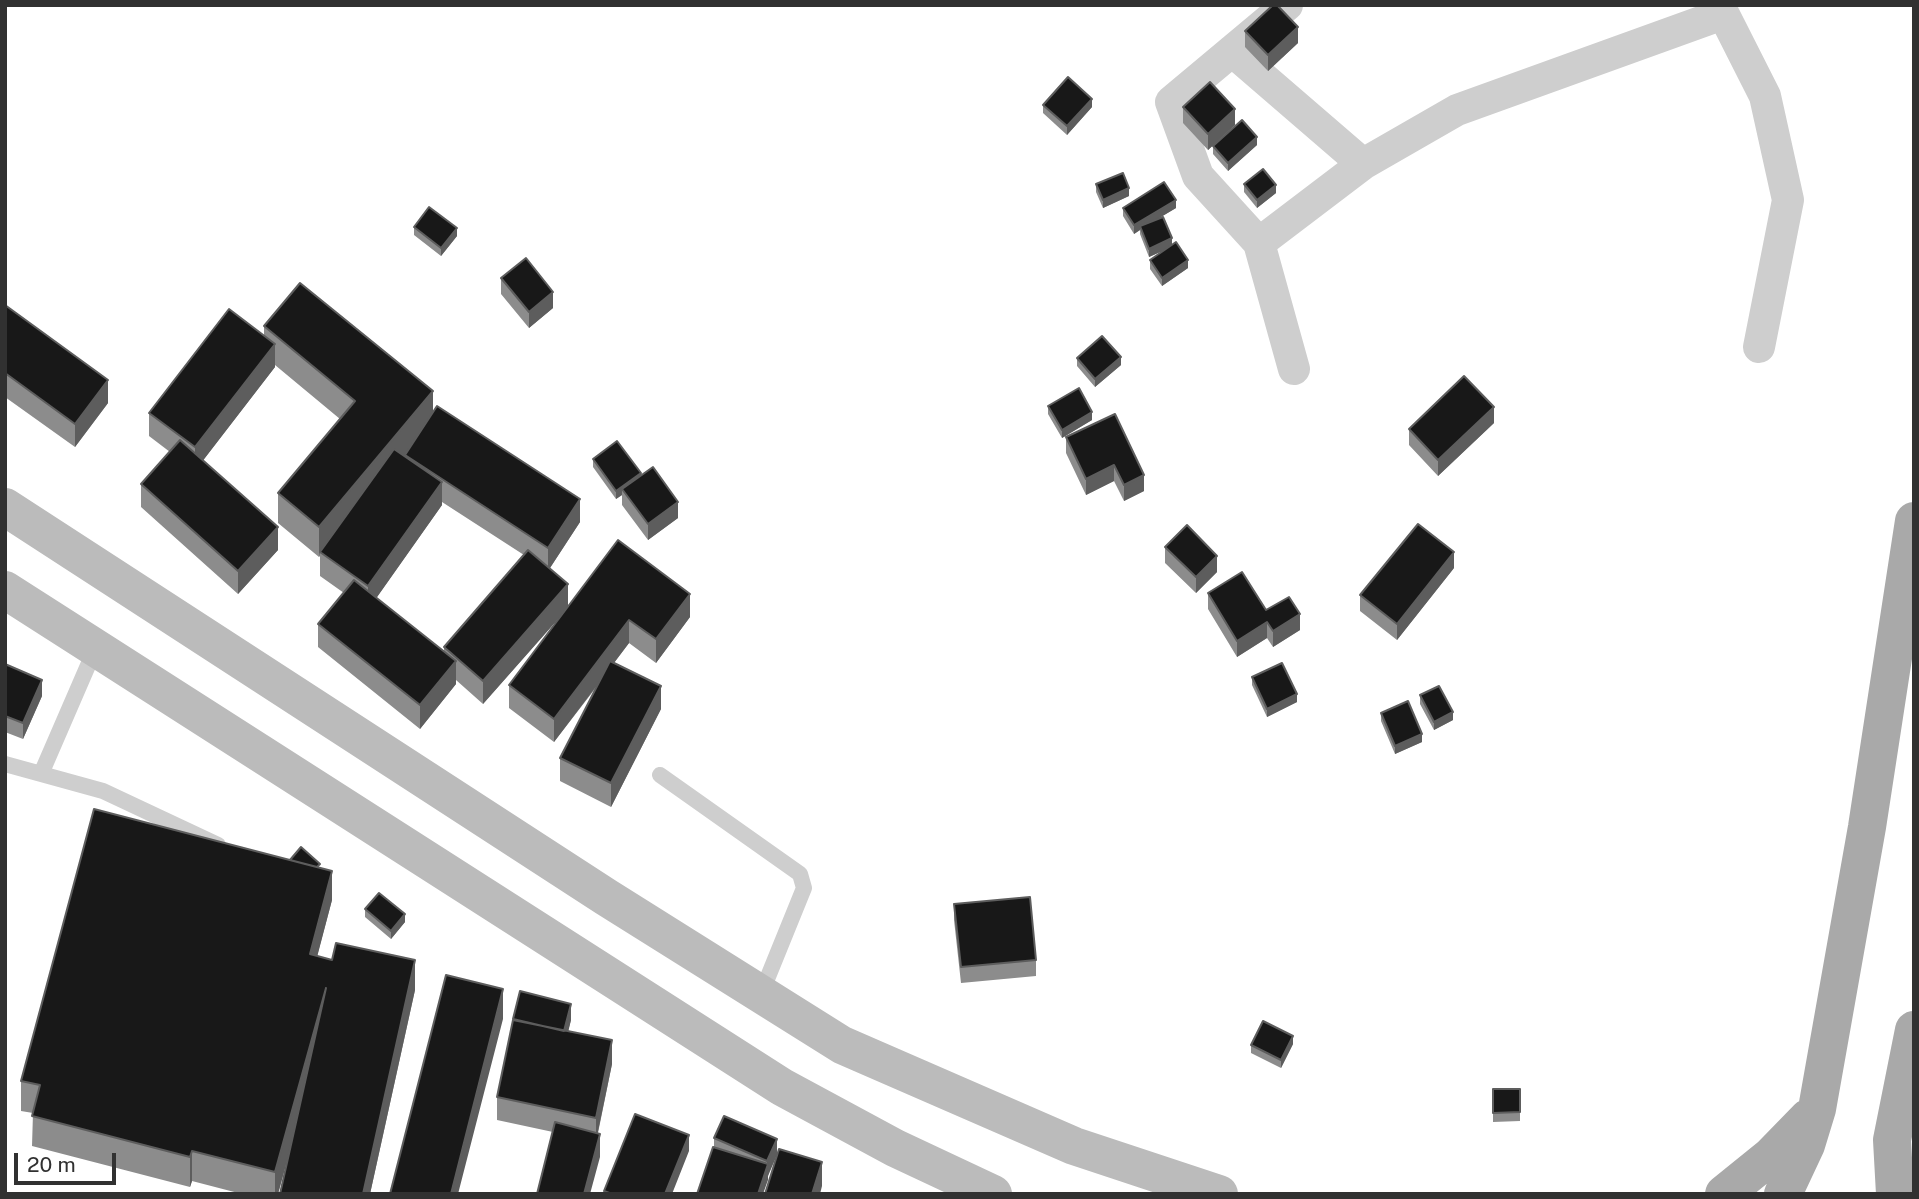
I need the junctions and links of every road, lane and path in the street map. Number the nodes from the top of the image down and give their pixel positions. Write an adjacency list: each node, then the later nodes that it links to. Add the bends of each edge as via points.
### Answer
1 (1287, 5): 3 (street)
2 (1721, 10): 4 (street, via 1457,110); 6 (street, via 1765,96 1788,200)
3 (1232, 51): 4 (street); 5 (street, via 1171,102 1198,176)
4 (1363, 164): 5 (street)
5 (1259, 243): 7 (street)
6 (1759, 347)
7 (1294, 369)
8 (5, 507): 16 (main road)
9 (1914, 521): 19 (main road, via 1867,827)
10 (5, 590): 11 (main road)
11 (96, 647): 13 (lane); 20 (main road, via 782,1087)
12 (5, 764): 13 (lane)
13 (41, 774): 15 (lane, via 103,791)
14 (660, 775): 16 (lane, via 800,874 804,888)
15 (236, 853)
16 (761, 994): 21 (main road, via 842,1045 1025,1125)
17 (1914, 1030): 18 (main road)
18 (1910, 1085): 24 (main road, via 1892,1140)
19 (1816, 1109): 22 (main road, via 1771,1156); 23 (main road, via 1806,1145)
20 (993, 1194)
21 (1219, 1194)
22 (1724, 1194)
23 (1783, 1194)
24 (1895, 1194)

